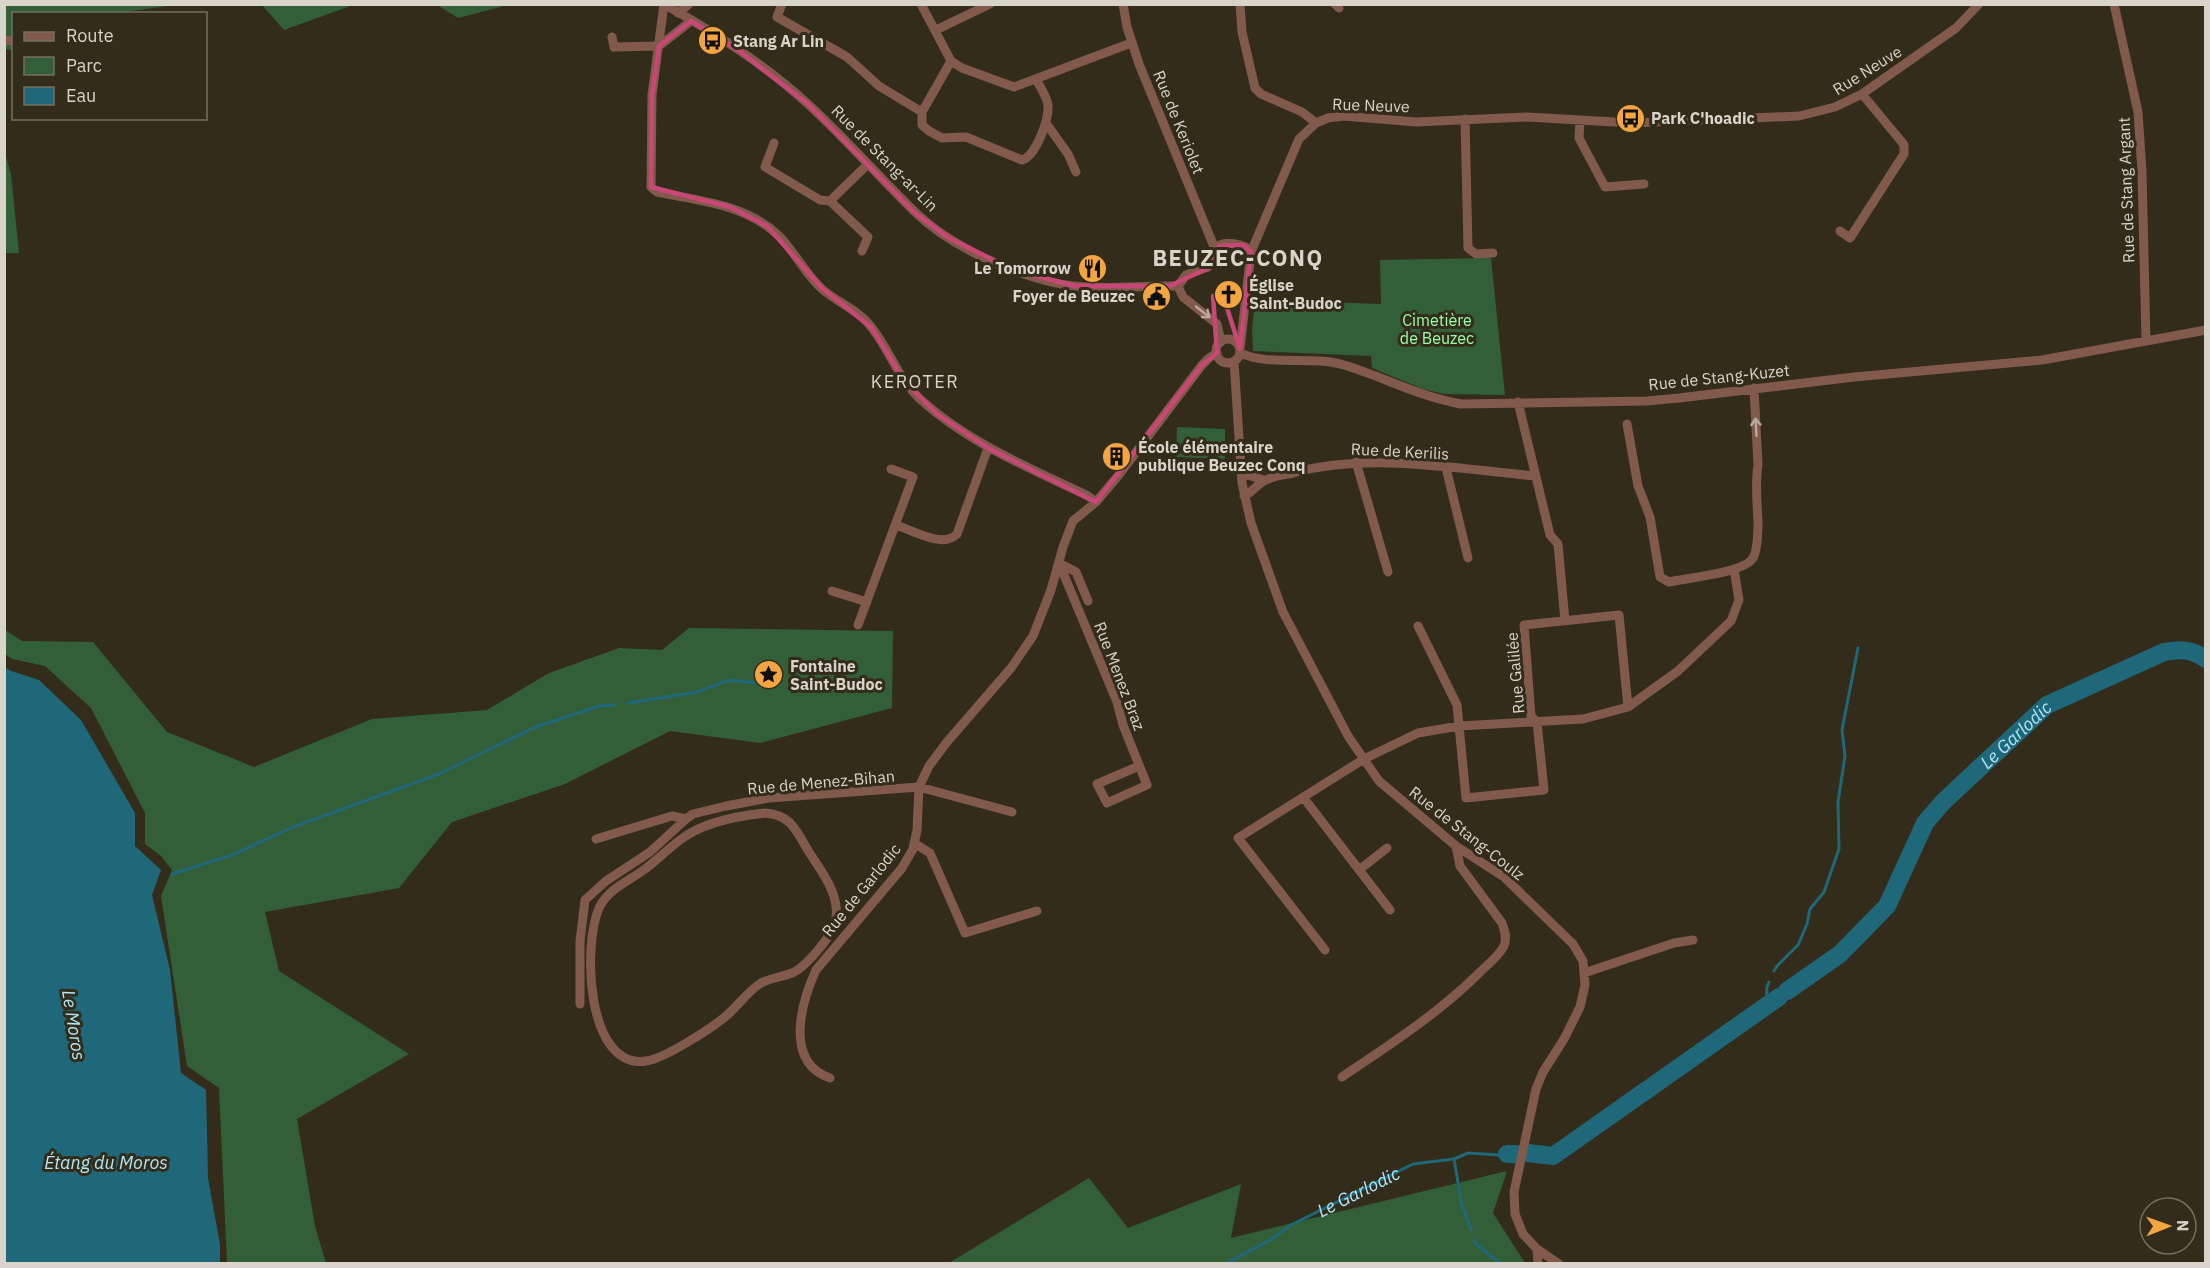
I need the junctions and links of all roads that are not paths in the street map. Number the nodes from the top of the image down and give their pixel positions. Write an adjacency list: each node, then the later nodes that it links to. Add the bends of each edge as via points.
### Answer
1 (664, 4): 10 (street, Rue de Stang-ar-Lin); 15 (street)
2 (689, 4): 10 (street)
3 (782, 4): 19 (street, via 777,17 847,57 879,86)
4 (921, 4): 12 (street)
5 (990, 4): 12 (street)
6 (1123, 4): 14 (street, Rue de Keriolet)
7 (1240, 4): 23 (street, via 1255,88)
8 (1979, 4): 18 (street, Rue Neuve, via 1956,28)
9 (2114, 4): 36 (street, Rue de Stang Argant, via 2138,112)
10 (678, 13): 11 (street, Rue de Stang-ar-Lin)
11 (691, 21): 15 (street); 25 (street, Rue de Stang-ar-Lin, via 794,91)
12 (936, 30): 16 (street)
13 (612, 37): 15 (street, via 614,46)
14 (1131, 43): 17 (street); 30 (street, Rue de Keriolet)
15 (659, 46): 43 (street, via 652,95 651,187 657,192 730,207 755,218 780,238 822,288 871,327 918,398)
16 (951, 61): 17 (street, via 1006,86); 19 (street)
17 (1036, 79): 22 (street, via 1048,104)
18 (1862, 94): 21 (street, Rue Neuve, via 1835,107 1799,116 1632,123); 29 (street, via 1905,149 1850,237)
19 (922, 112): 22 (street, via 922,125 942,138 966,137 1022,160 1032,153)
20 (1465, 119): 21 (street, Rue Neuve); 23 (street, Rue Neuve, via 1416,122 1343,116); 33 (street, via 1468,248 1476,254)
21 (1580, 120): 27 (street, via 1579,138 1605,187)
22 (1046, 123): 26 (street)
23 (1316, 123): 32 (street, Rue Neuve, via 1299,139)
24 (774, 143): 28 (street, via 765,167 820,200)
25 (868, 164): 28 (street); 34 (street, Rue de Stang-ar-Lin, via 934,227 1013,270 1075,286)
26 (1076, 172)
27 (1644, 184)
28 (830, 201): 31 (street, via 868,237)
29 (1840, 231)
30 (1215, 249): 32 (street, via 1226,244 1243,245); 34 (street, via 1208,267 1186,275)
31 (862, 251)
32 (1251, 252): 39 (street, Rue Neuve)
33 (1492, 253)
34 (1178, 286): 37 (street, one-way to 37, via 1183,297 1217,324)
35 (2205, 330): 36 (street, Rue de Stang-Kuzet)
36 (2146, 341): 40 (street, Rue de Stang-Kuzet, via 2042,360)
37 (1221, 342): 38 (street); 39 (street, via 1234,340)
38 (1217, 353): 39 (street, via 1224,361); 51 (street, Rue de Garlodic, via 1202,365)
39 (1238, 354): 41 (street, Rue de Stang-Kuzet, via 1343,364 1435,400 1461,404); 47 (street, Rue de Stang-Coulz)
40 (1754, 388): 41 (street, Rue de Stang-Kuzet, via 1647,401); 55 (street, one-way to 40, via 1753,557 1758,532)
41 (1518, 402): 48 (street)
42 (1628, 424): 55 (street, via 1660,577 1669,582)
43 (988, 448): 51 (street); 52 (street, via 954,538 941,541)
44 (1356, 462): 45 (street, Rue de Kerilis); 49 (street, Rue de Kerilis, via 1316,466); 56 (street)
45 (1446, 468): 48 (street, Rue de Kerilis); 53 (street)
46 (891, 469): 52 (street, via 912,477)
47 (1241, 473): 49 (street); 50 (street, Rue de Stang-Coulz)
48 (1535, 476): 60 (street, via 1550,535 1558,544)
49 (1264, 480): 50 (street, Rue de Kerilis)
50 (1244, 496): 66 (street, Rue de Stang-Coulz, via 1283,612)
51 (1096, 502): 54 (street, Rue de Garlodic, via 1073,521)
52 (896, 525): 59 (street)
53 (1467, 558)
54 (1059, 563): 58 (street, via 1076,572); 67 (street, Rue Menez Braz); 68 (street, Rue de Garlodic, via 1034,636 947,742)
55 (1734, 569): 63 (street, via 1739,600 1731,621 1678,671)
56 (1388, 572)
57 (832, 591): 59 (street)
58 (1088, 601)
59 (867, 602): 61 (street)
60 (1565, 621): 63 (street, Rue Galilée, via 1619,615); 64 (street, Rue Galilée, via 1524,625 1531,716)
61 (858, 625)
62 (1418, 626): 65 (street, via 1457,705)
63 (1628, 707): 64 (street, via 1583,719)
64 (1537, 722): 65 (street); 65 (street, via 1544,790 1466,798)
65 (1459, 726): 66 (street, via 1418,733)
66 (1364, 759): 69 (street); 74 (street, Rue de Stang-Coulz, via 1379,781)
67 (1139, 766): 67 (street, Rue Menez Braz, via 1147,785 1107,803 1097,784)
68 (919, 787): 70 (street, Rue de Menez-Bihan); 71 (street, Rue de Menez-Bihan, via 769,798 693,814); 73 (street, Rue de Garlodic)
69 (1303, 797): 76 (street); 82 (street, via 1238,838)
70 (1012, 812)
71 (686, 819): 72 (street, via 672,816); 84 (street, Rue de Menez-Bihan, via 650,852 585,900 580,941)
72 (596, 839)
73 (914, 843): 78 (street, via 930,853 965,933); 80 (street, Rue de Garlodic, via 902,868)
74 (1456, 846): 83 (street, Rue de Stang-Coulz, via 1504,877 1567,937 1583,961); 85 (street, via 1460,866 1502,923 1504,945 1459,993)
75 (1387, 848): 76 (street)
76 (1359, 870): 77 (street)
77 (1390, 910)
78 (1037, 911)
79 (835, 923): 79 (street, via 831,886 792,824 778,814 748,815 702,826 612,891 600,907 594,928 592,992 607,1040 626,1060 638,1062 661,1057 724,1017 761,983 794,972 815,955); 80 (street)
80 (851, 926): 86 (street, Rue de Garlodic, via 816,970 802,1015 799,1040 804,1054 818,1073)
81 (1692, 940): 83 (street)
82 (1325, 950)
83 (1584, 973): 87 (street, Rue de Stang-Coulz, via 1580,1007 1536,1089 1514,1192 1515,1214 1523,1234)
84 (580, 1004)
85 (1342, 1077)
86 (830, 1078)
87 (1537, 1250): 88 (street); 89 (street)
88 (1538, 1263)
89 (1558, 1263)

